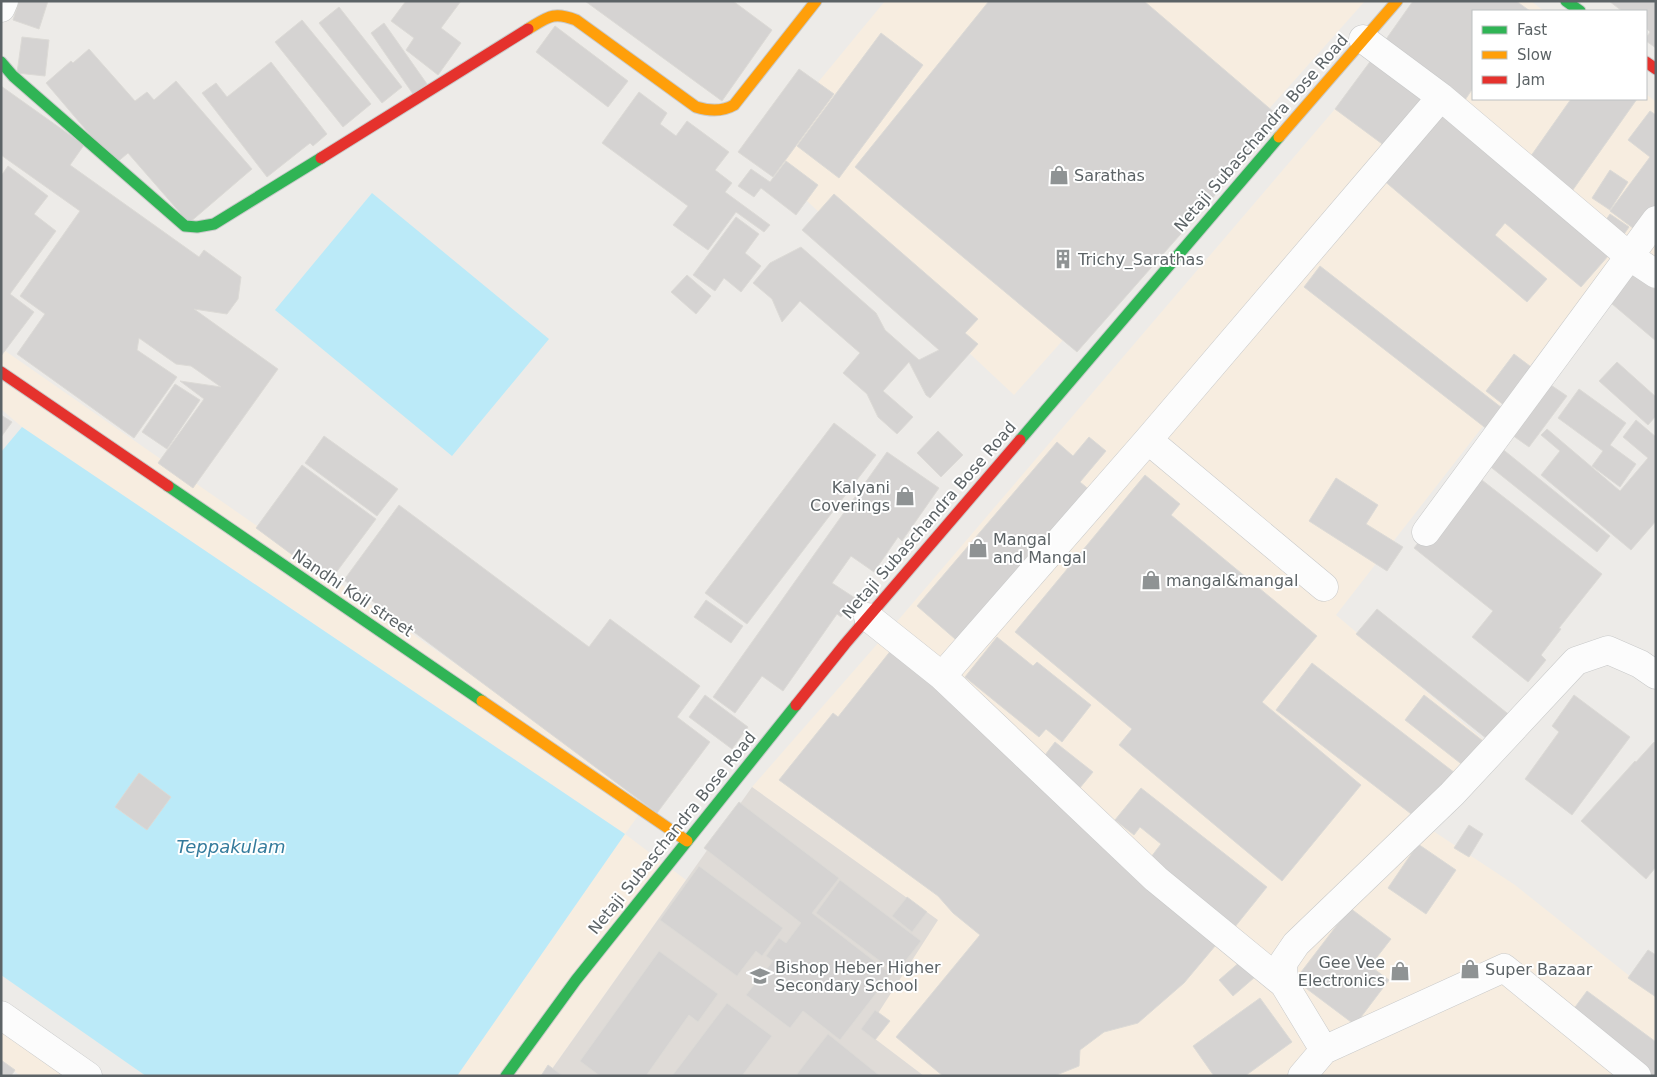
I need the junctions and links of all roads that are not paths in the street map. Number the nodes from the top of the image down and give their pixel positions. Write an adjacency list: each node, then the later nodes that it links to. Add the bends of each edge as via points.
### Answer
1 (4, 1): 5 (street)
2 (816, 1): 8 (street, via 734,105 714,111 696,107 576,20 563,15 550,16 214,224 196,228 181,224)
3 (1396, 1): 7 (street, Netaji Subaschandra Bose Road)
4 (1566, 1): 6 (street)
5 (1, 8)
6 (1579, 10)
7 (1363, 39): 9 (street); 17 (street, Netaji Subaschandra Bose Road)
8 (1, 62)
9 (1441, 97): 11 (street); 14 (street)
10 (1656, 220): 11 (street)
11 (1629, 256): 12 (street); 15 (street)
12 (1656, 274)
13 (1, 372): 20 (street, Nandhi Koil street)
14 (1148, 440): 16 (street); 18 (street)
15 (1426, 532)
16 (1324, 588)
17 (868, 617): 18 (street); 20 (street, Netaji Subaschandra Bose Road)
18 (942, 676): 21 (street, via 1156,879)
19 (1656, 676): 21 (street, via 1640,664 1608,650 1576,661 1452,794 1296,944 1282,963)
20 (687, 841): 25 (street, Netaji Subaschandra Bose Road, via 576,980)
21 (1284, 984): 23 (street)
22 (1, 1015): 24 (street)
23 (1324, 1050): 26 (street); 27 (street, via 1504,968)
24 (88, 1076)
25 (506, 1076)
26 (1302, 1076)
27 (1637, 1076)

